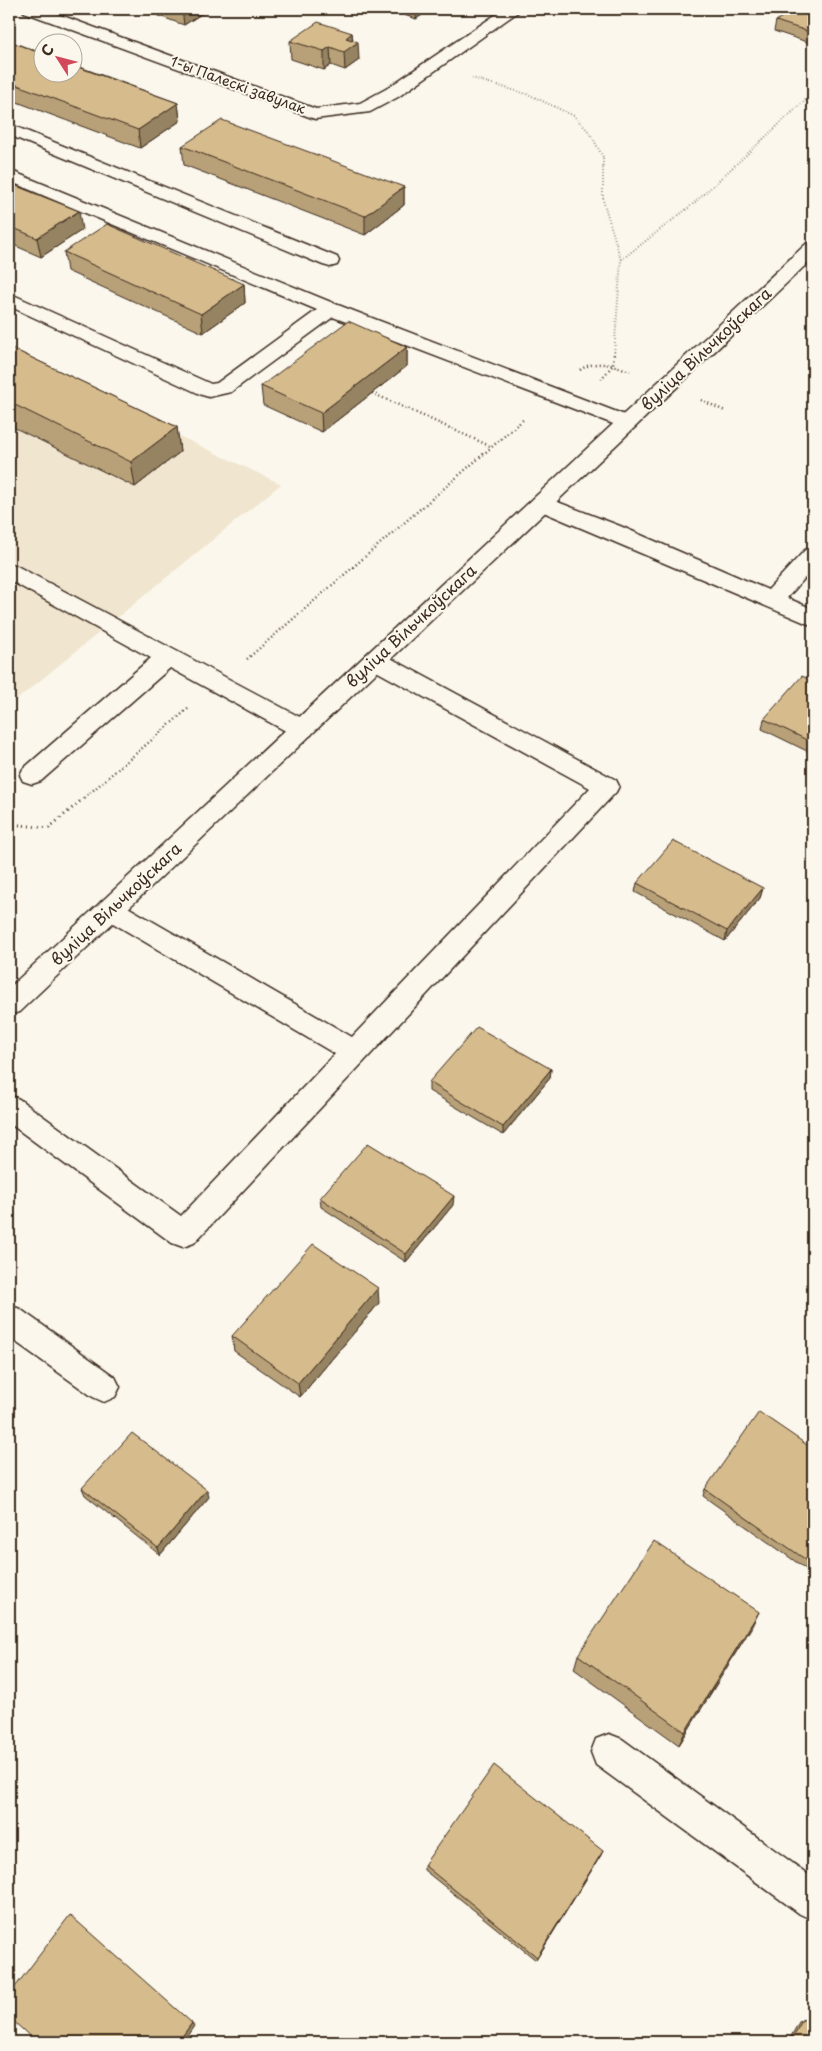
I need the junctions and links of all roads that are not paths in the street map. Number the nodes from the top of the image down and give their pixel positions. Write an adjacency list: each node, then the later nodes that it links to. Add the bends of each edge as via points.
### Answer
1 (30, 9): 2 (main road, 1-ы Палескі завулак, via 72,17 315,114 364,108 392,93)
2 (514, 9)
3 (9, 129): 6 (main road, via 330,261)
4 (9, 174): 6 (main road)
5 (813, 248): 9 (main road, вуліца Вільчкоўскага)
6 (288, 292): 8 (main road)
7 (9, 299): 8 (main road, via 209,391 224,388)
8 (330, 309): 9 (main road)
9 (628, 423): 10 (main road, вуліца Вільчкоўскага)
10 (542, 503): 13 (main road); 16 (main road, вуліца Вільчкоўскага)
11 (813, 555): 13 (main road)
12 (9, 571): 15 (main road)
13 (772, 600): 14 (main road)
14 (813, 618)
15 (167, 657): 17 (main road); 18 (main road)
16 (375, 660): 17 (main road, вуліца Вільчкоўскага); 21 (main road, via 607,786)
17 (302, 729): 19 (main road, вуліца Вільчкоўскага)
18 (32, 776)
19 (110, 909): 20 (main road, вуліца Вільчкоўскага); 21 (main road)
20 (9, 1004)
21 (355, 1052): 22 (main road, via 183,1234)
22 (9, 1107)
23 (9, 1319): 24 (main road)
24 (104, 1387)
25 (609, 1752): 26 (main road)
26 (813, 1901)

